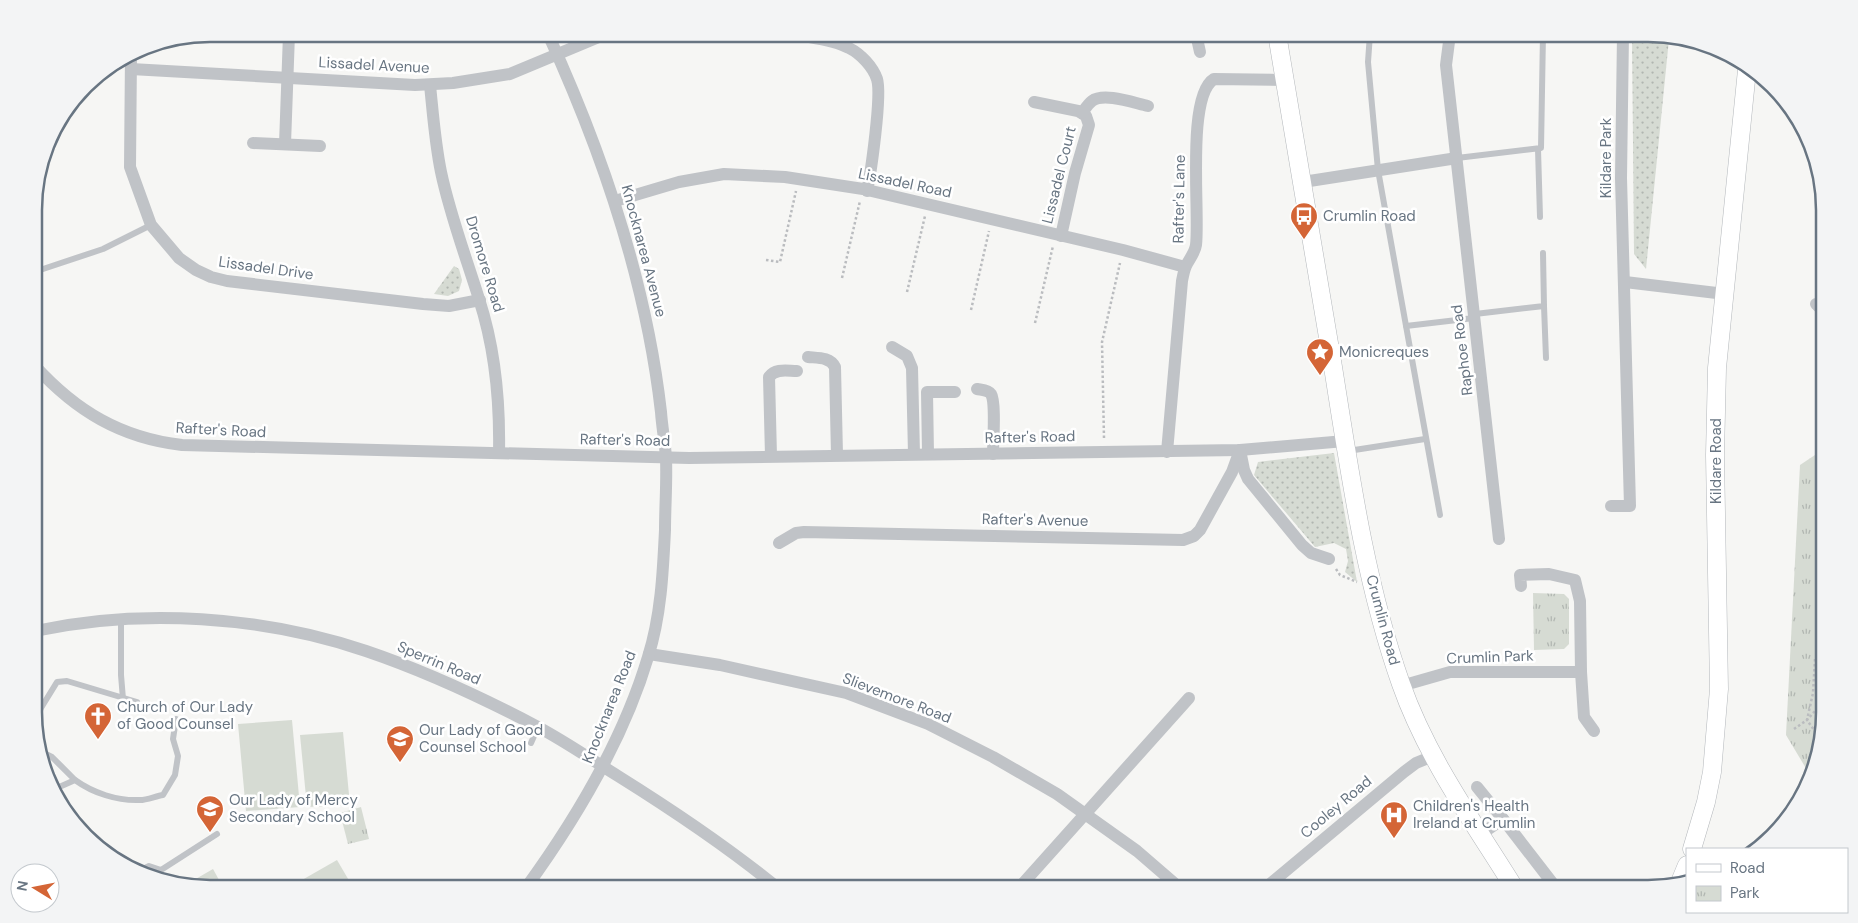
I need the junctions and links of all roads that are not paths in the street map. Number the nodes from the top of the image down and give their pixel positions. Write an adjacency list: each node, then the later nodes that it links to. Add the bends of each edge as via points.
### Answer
1 (1198, 42): 11 (street)
2 (1278, 42): 17 (main road, Crumlin Road)
3 (1369, 42): 27 (lane, via 1368,62)
4 (1449, 42): 26 (street, Raphoe Road, via 1446,65)
5 (1543, 42): 25 (lane, via 1541,148)
6 (1623, 42): 37 (street, Kildare Park, via 1621,178)
7 (289, 43): 16 (street)
8 (552, 43): 12 (street, Knocknarea Avenue)
9 (585, 43): 12 (street, Lissadel Avenue)
10 (835, 43): 29 (street, via 865,60 879,88)
11 (1200, 52)
12 (557, 54): 18 (street, Lissadel Avenue, via 510,74); 30 (street, Knocknarea Avenue)
13 (131, 62): 14 (street, Lissadel Drive)
14 (131, 69): 16 (street, Lissadel Avenue); 32 (street, Lissadel Drive, via 130,167)
15 (1746, 75): 38 (main road, Kildare Road)
16 (288, 77): 18 (street, Lissadel Avenue); 23 (street)
17 (1285, 80): 28 (main road, Crumlin Road); 35 (street, Rafter's Lane, via 1214,78 1208,82 1197,134 1196,246)
18 (430, 85): 39 (street, Dromore Road, via 441,173)
19 (1034, 102): 21 (street, Lissadel Court)
20 (1148, 106): 21 (street, via 1099,97)
21 (1082, 113): 33 (street, Lissadel Court, via 1089,125)
22 (253, 143): 23 (street)
23 (285, 144): 24 (street)
24 (320, 146)
25 (1538, 149): 26 (lane); 31 (lane)
26 (1457, 158): 27 (street); 41 (street, Raphoe Road)
27 (1378, 170): 28 (street); 42 (lane)
28 (1303, 182): 51 (main road, Crumlin Road)
29 (865, 190): 30 (street, Lissadel Road, via 799,179 724,174 679,182); 33 (street, Lissadel Road)
30 (615, 201): 60 (street, Knocknarea Avenue, via 649,328)
31 (1540, 217)
32 (151, 225): 36 (lane, via 103,249); 39 (street, Lissadel Drive, via 179,258 196,270 227,281 449,306)
33 (1058, 236): 35 (street, Lissadel Road)
34 (1543, 253): 40 (lane)
35 (1185, 267): 53 (street, Rafter's Lane)
36 (43, 269)
37 (1625, 282): 38 (street); 61 (street, Kildare Park, via 1630,506)
38 (1724, 294): 90 (main road, Kildare Road, via 1717,368 1715,455 1719,689 1712,772)
39 (480, 300): 54 (street, Dromore Road, via 497,382)
40 (1544, 306): 41 (lane); 45 (lane)
41 (1475, 316): 42 (lane); 63 (street, Raphoe Road)
42 (1406, 326): 50 (lane)
43 (892, 347): 55 (street, via 907,356 912,368)
44 (808, 357): 58 (street, via 828,359 835,367)
45 (1546, 358)
46 (797, 371): 59 (street, via 778,371 769,378)
47 (43, 375): 54 (street, Rafter's Road, via 88,413 130,434 162,443)
48 (977, 389): 57 (street, via 991,395)
49 (955, 392): 56 (street, via 927,392)
50 (1425, 439): 51 (lane); 62 (lane)
51 (1346, 446): 52 (street, Rafter's Road); 71 (main road, Crumlin Road, via 1376,603)
52 (1240, 450): 53 (street, Rafter's Road); 64 (street, Rafter's Avenue, via 1232,472 1200,530 1183,540 804,532); 65 (street, via 1244,470 1255,489 1302,545)
53 (1167, 452): 57 (street, Rafter's Road)
54 (499, 453): 60 (street, Rafter's Road)
55 (914, 454): 56 (street, Rafter's Road); 58 (street, Rafter's Road)
56 (928, 454): 57 (street, Rafter's Road)
57 (993, 454)
58 (837, 455): 59 (street, Rafter's Road)
59 (771, 456): 60 (street, Rafter's Road)
60 (666, 457): 69 (street, Knocknarea Road, via 663,572)
61 (1611, 506)
62 (1440, 515)
63 (1499, 539)
64 (779, 543)
65 (1329, 559)
66 (1521, 586): 70 (street, via 1520,574 1549,574 1575,580 1580,601)
67 (121, 618): 68 (street, Sperrin Road); 72 (lane); 77 (street, Sperrin Road, via 209,620 313,636 418,671)
68 (42, 630)
69 (649, 654): 82 (street, Knocknarea Road); 86 (street, Slievemore Road, via 720,665 846,693 936,728 1057,794)
70 (1581, 672): 71 (street, Crumlin Park, via 1450,672); 78 (street, via 1584,717)
71 (1401, 686): 81 (main road, Crumlin Road)
72 (123, 698): 74 (lane, via 67,681 57,682); 75 (lane)
73 (1189, 698): 86 (street)
74 (42, 701)
75 (137, 702)
76 (176, 719): 83 (lane, via 173,738 178,756 175,775 163,795 140,800 115,798 87,789)
77 (538, 727): 79 (lane); 82 (street, Sperrin Road)
78 (1594, 731)
79 (531, 743)
80 (48, 755): 83 (lane)
81 (1433, 756): 89 (main road, Crumlin Road); 96 (street, Cooley Road, via 1404,772)
82 (603, 766): 92 (street, Knocknarea Road); 93 (street, Sperrin Road, via 718,842)
83 (76, 780): 84 (lane)
84 (60, 787)
85 (1477, 787): 87 (street)
86 (1086, 814): 94 (street); 95 (street, Slievemore Road)
87 (1503, 819): 89 (street); 98 (street)
88 (217, 834): 91 (lane, via 161,870)
89 (1481, 834): 97 (main road, Crumlin Road)
90 (1692, 848)
91 (146, 868)
92 (531, 880)
93 (767, 880)
94 (1026, 880)
95 (1171, 880)
96 (1275, 880)
97 (1509, 880)
98 (1551, 880)

